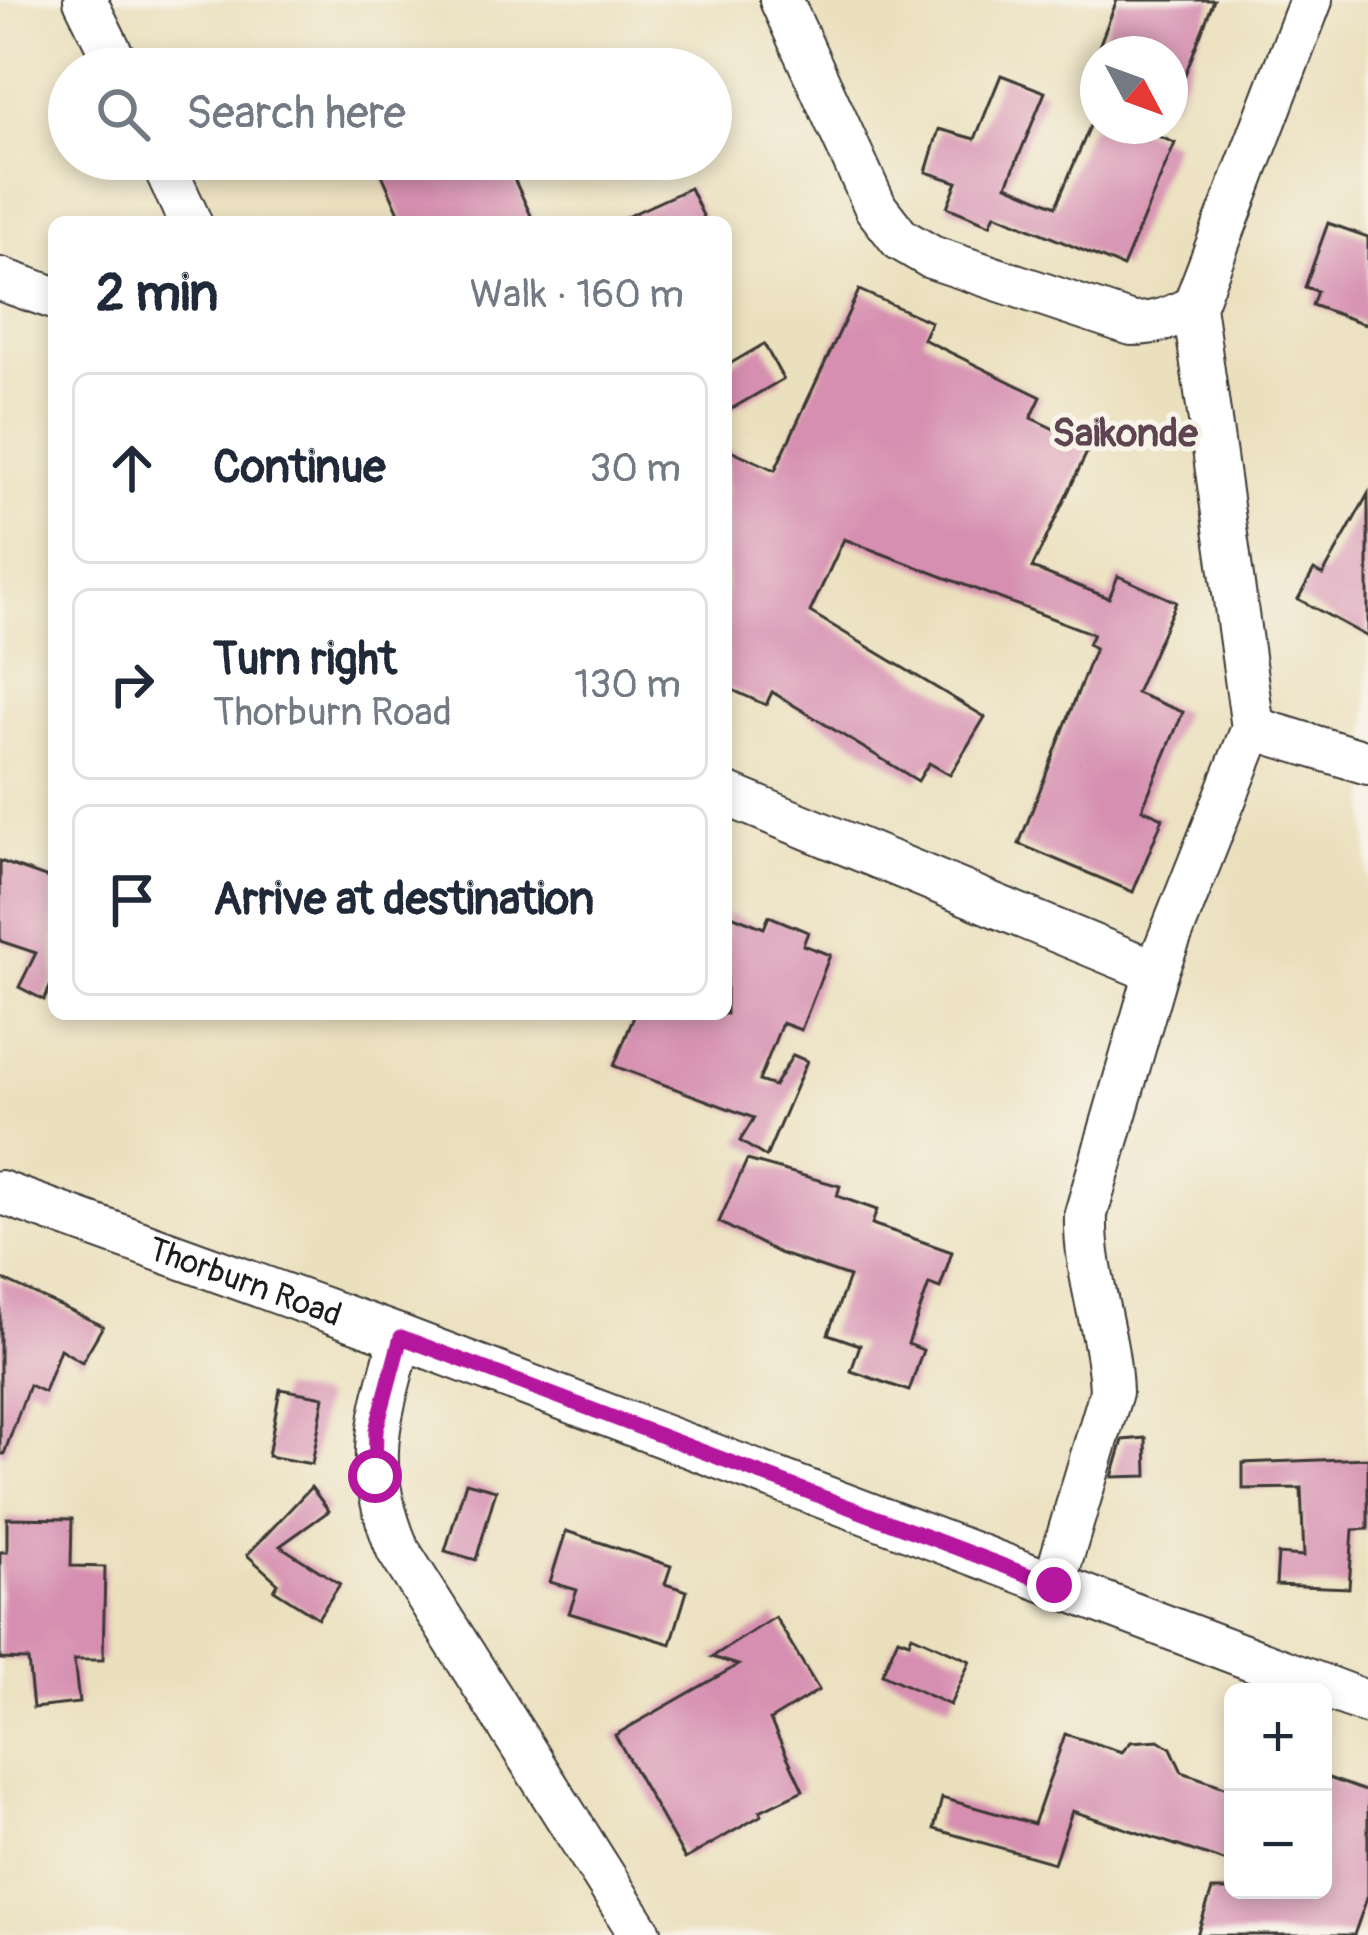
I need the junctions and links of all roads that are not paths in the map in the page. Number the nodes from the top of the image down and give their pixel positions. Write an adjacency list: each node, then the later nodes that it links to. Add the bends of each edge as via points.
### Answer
1 (85, 0): 4 (street)
2 (781, 0): 9 (street, via 876,208 899,239 1132,324 1172,319)
3 (1311, 0): 9 (street)
4 (108, 48)
5 (171, 180): 6 (street)
6 (187, 216)
7 (0, 279): 8 (street)
8 (48, 296)
9 (1194, 306): 10 (street)
10 (1253, 728): 11 (street); 13 (street)
11 (1368, 763)
12 (732, 796): 13 (street)
13 (1156, 972): 16 (street, via 1086,1214 1111,1392)
14 (0, 1192): 15 (street, Thorburn Road)
15 (401, 1337): 16 (street, Thorburn Road); 18 (street, via 376,1430 383,1513 398,1550)
16 (1054, 1585): 17 (street, Thorburn Road)
17 (1368, 1703)
18 (641, 1935)

